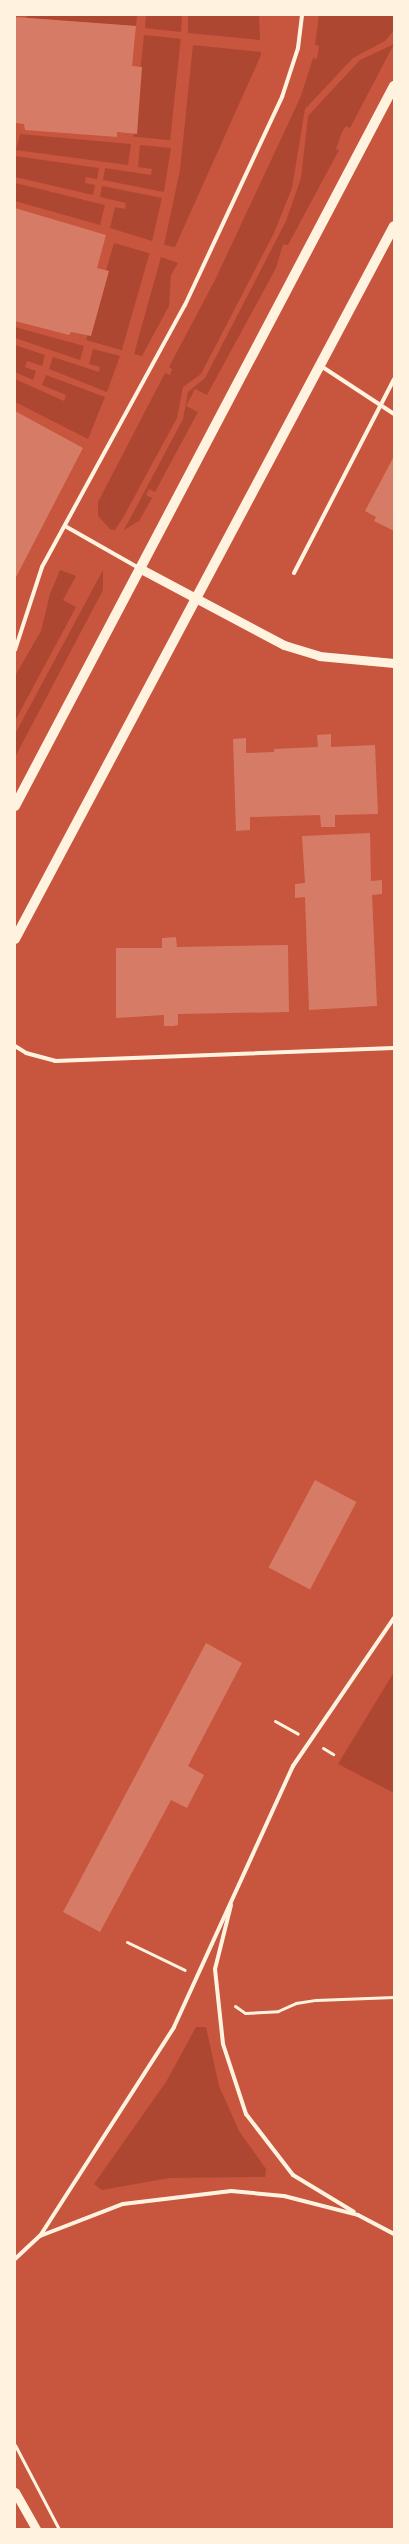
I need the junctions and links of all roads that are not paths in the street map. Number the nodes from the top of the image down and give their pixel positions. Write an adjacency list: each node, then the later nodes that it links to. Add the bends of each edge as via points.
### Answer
1 (302, 15): 8 (lane, via 298,48 282,97 185,305)
2 (394, 86): 9 (main road)
3 (394, 226): 4 (main road)
4 (318, 365): 6 (lane); 11 (main road)
5 (394, 379): 6 (lane)
6 (379, 406): 7 (lane); 10 (lane)
7 (394, 414)
8 (65, 526): 9 (lane); 12 (lane, via 42,567)
9 (141, 570): 11 (street); 14 (main road)
10 (294, 574)
11 (195, 599): 13 (street, via 251,630 319,656); 15 (main road)
12 (15, 650)
13 (394, 663)
14 (15, 806)
15 (15, 939)
16 (15, 1046): 17 (lane, via 55,1062)
17 (394, 1048)
18 (394, 1618): 19 (lane, via 293,1766)
19 (235, 1891): 20 (lane, via 215,1969 223,2044 246,2114 293,2175); 22 (lane, via 174,2027)
20 (358, 2215): 21 (lane); 22 (lane, via 284,2196 231,2191 123,2204)
21 (394, 2234)
22 (40, 2236): 23 (lane)
23 (15, 2259)
24 (15, 2492): 25 (street)
25 (36, 2529)

